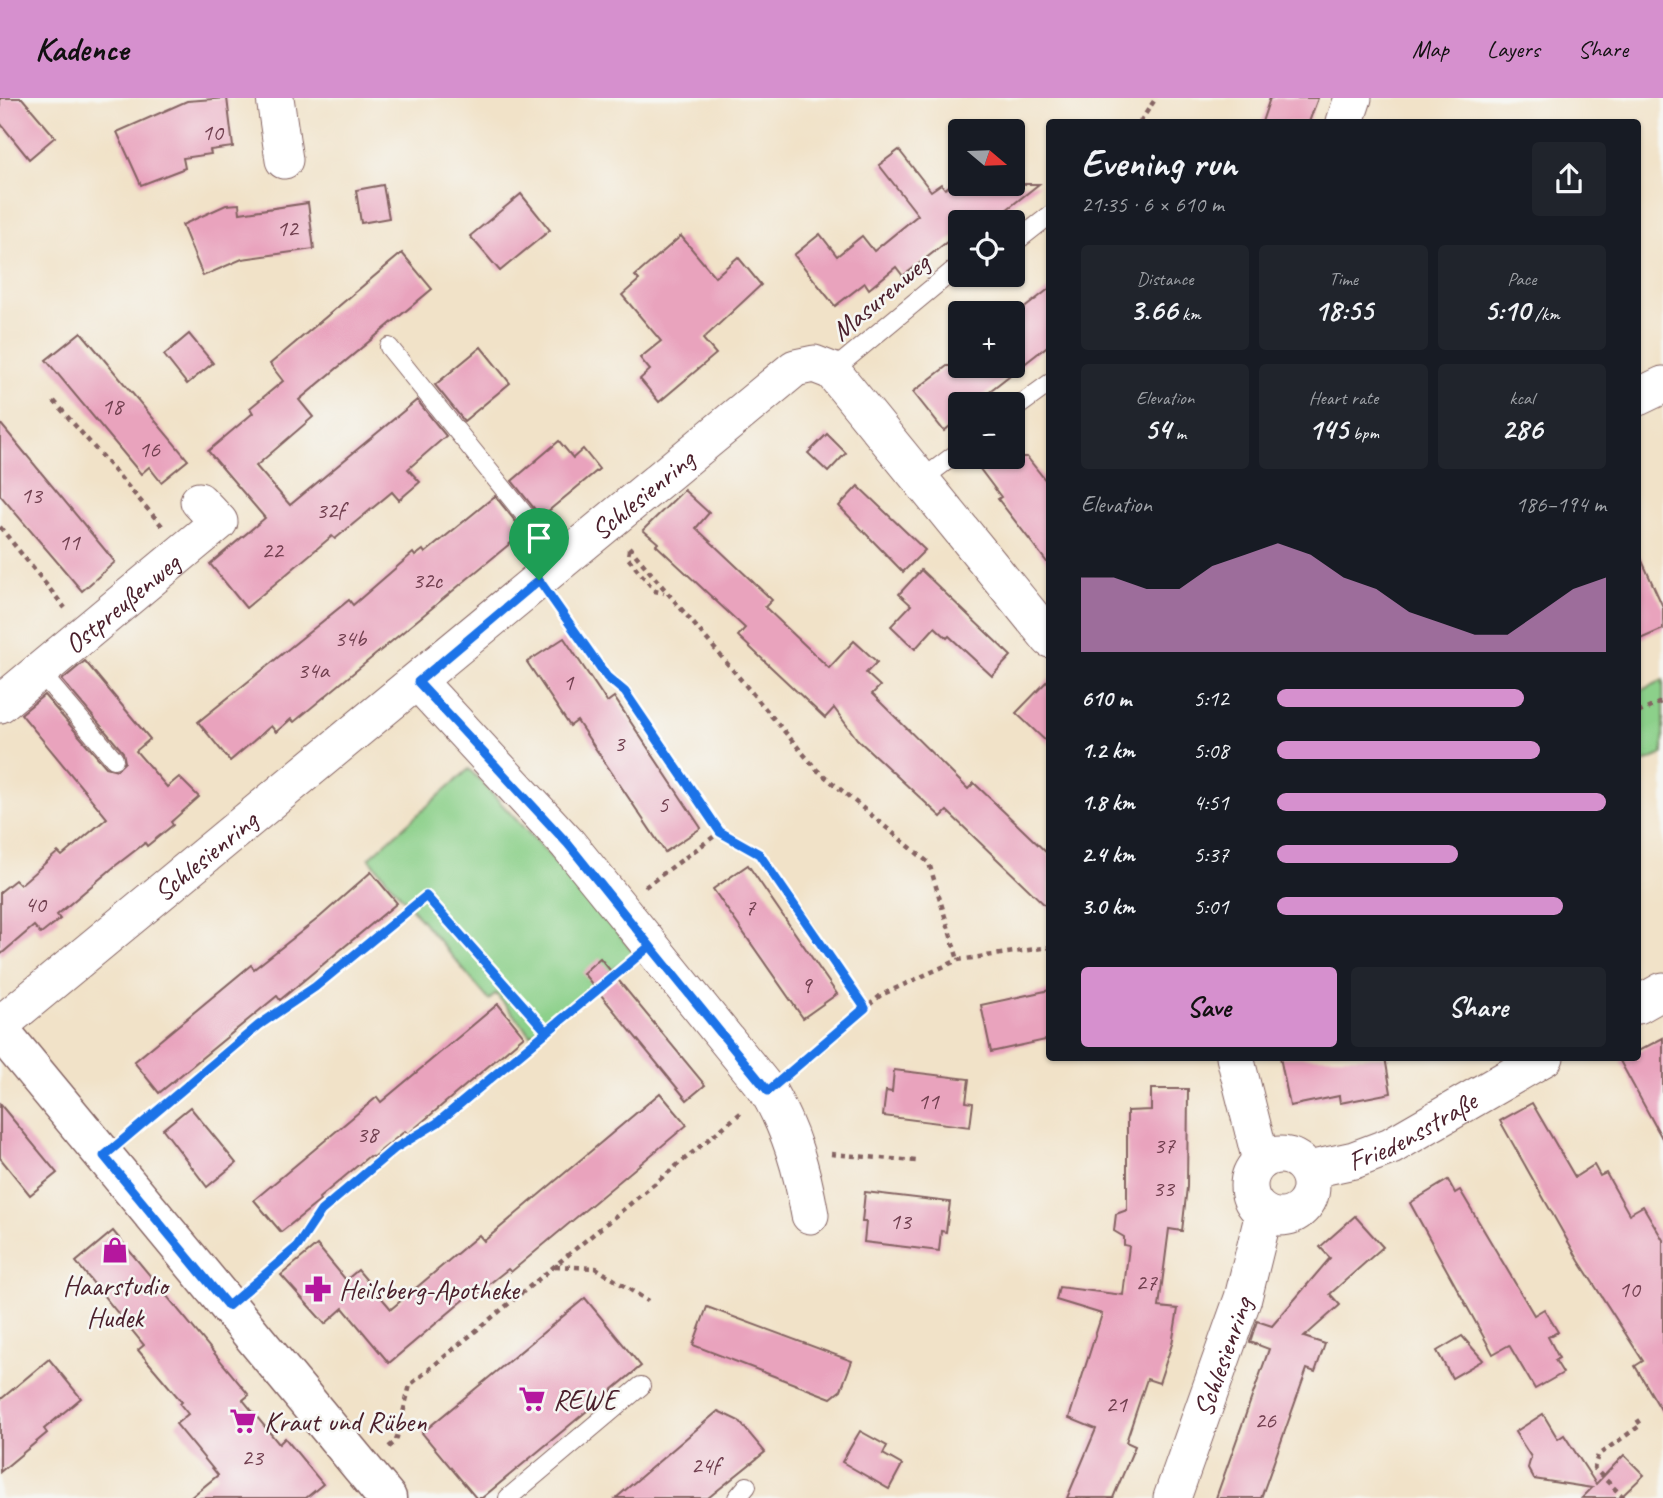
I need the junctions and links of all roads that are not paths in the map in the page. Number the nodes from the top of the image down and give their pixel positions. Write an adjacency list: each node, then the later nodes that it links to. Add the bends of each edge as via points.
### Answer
1 (275, 98): 4 (street)
2 (1353, 98): 3 (street)
3 (1346, 119)
4 (284, 160)
5 (1046, 218): 6 (lane)
6 (1025, 235)
7 (948, 275): 9 (lane, Masurenweg)
8 (389, 347): 17 (lane)
9 (832, 371): 15 (street); 17 (street, Schlesienring, via 814,365 795,368 781,377)
10 (1663, 385): 12 (street)
11 (1046, 386): 13 (lane)
12 (1641, 396)
13 (1025, 401)
14 (948, 460): 15 (lane)
15 (920, 481): 18 (street)
16 (199, 501): 19 (street, Ostpreußenweg, via 219,522)
17 (551, 571): 20 (street, Schlesienring)
18 (1046, 634)
19 (39, 671): 21 (street, Ostpreußenweg); 22 (lane)
20 (418, 682): 25 (street, Schlesienring); 31 (street, via 568,844 768,1091 796,1151)
21 (0, 704)
22 (114, 759)
23 (1663, 991): 24 (street)
24 (1641, 1003)
25 (0, 1028): 33 (street)
26 (1236, 1061): 28 (street)
27 (1538, 1061): 29 (street, Friedensstraße, via 1391,1146)
28 (1261, 1161): 29 (street, via 1280,1154 1296,1158); 30 (street, via 1248,1190)
29 (1308, 1170): 30 (street, via 1311,1187 1305,1206 1281,1218)
30 (1264, 1213): 35 (street, Schlesienring, via 1243,1298)
31 (810, 1215)
32 (641, 1386): 34 (lane, via 562,1442)
33 (375, 1484)
34 (508, 1498)
35 (1172, 1498)

